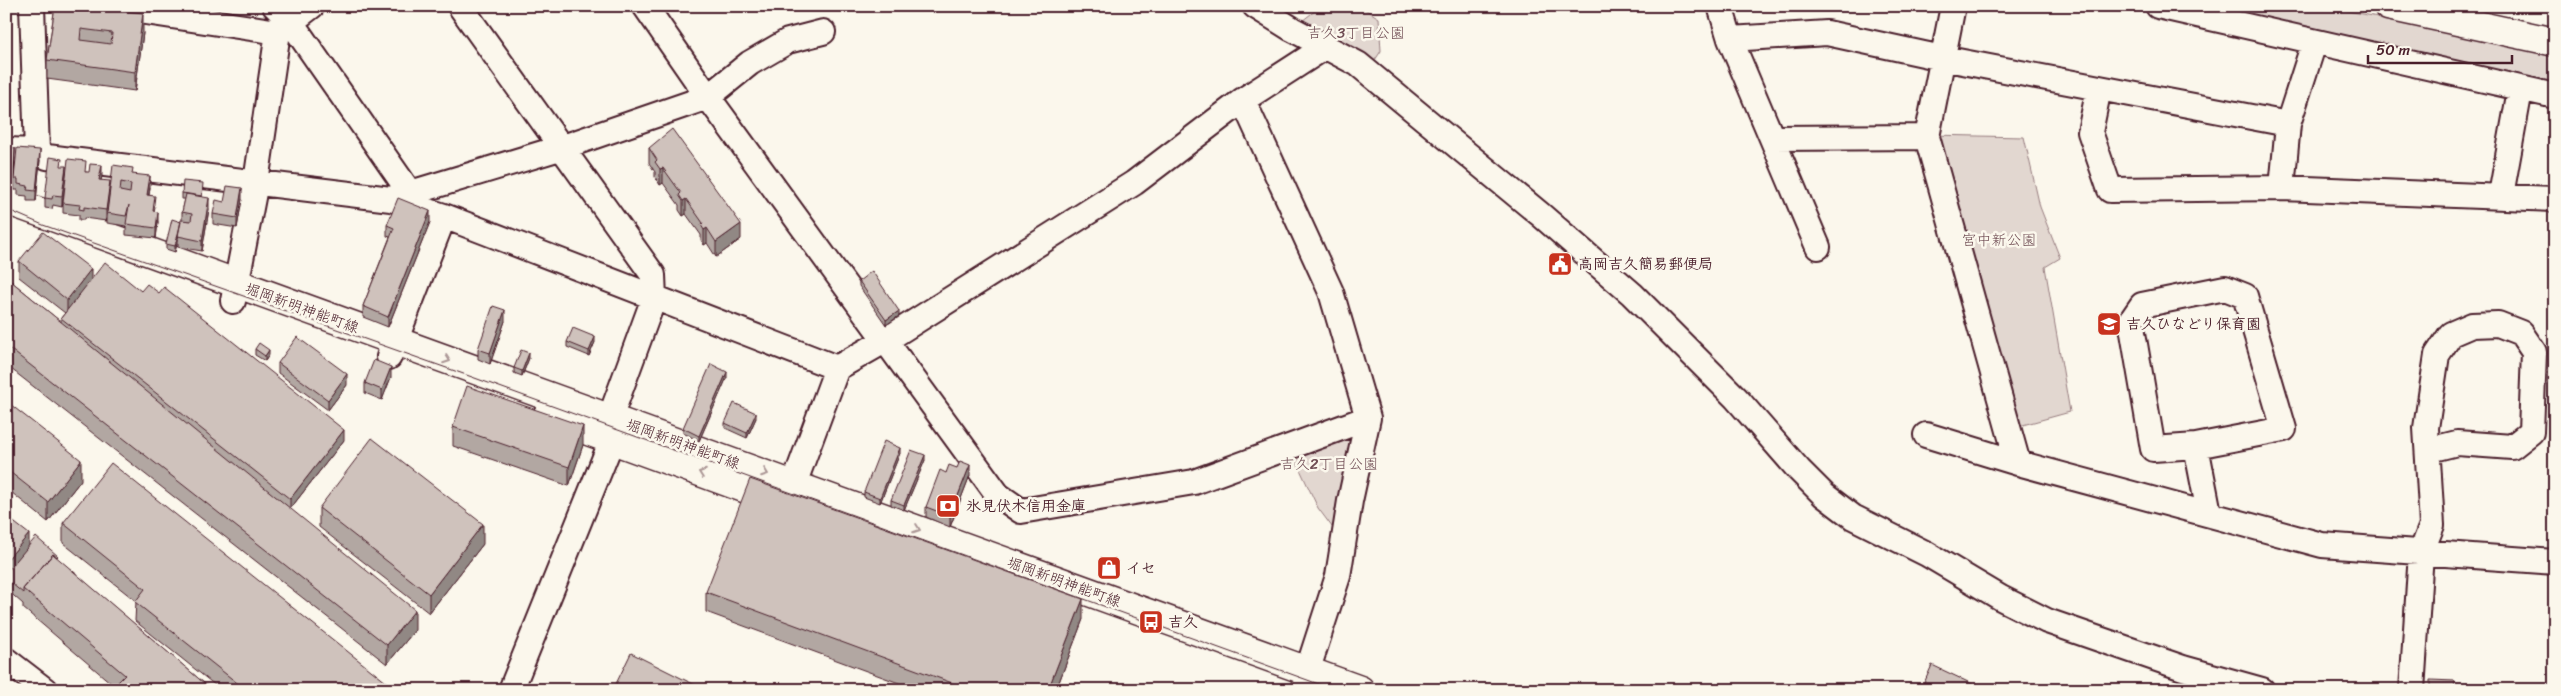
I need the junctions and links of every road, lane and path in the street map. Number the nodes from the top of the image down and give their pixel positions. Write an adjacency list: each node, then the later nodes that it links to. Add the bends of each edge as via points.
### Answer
1 (32, 6): 28 (street)
2 (106, 6): 11 (street)
3 (312, 6): 11 (street)
4 (460, 6): 26 (street)
5 (645, 6): 21 (street)
6 (1255, 6): 16 (street)
7 (1720, 6): 13 (street)
8 (1953, 6): 17 (street)
9 (2158, 6): 15 (street)
10 (2388, 6): 14 (main road)
11 (281, 20): 29 (street); 32 (street)
12 (822, 32): 21 (street, via 788,42 750,63)
13 (1730, 39): 17 (street, via 1827,33); 25 (street)
14 (2555, 42)
15 (2314, 43): 19 (street); 23 (street)
16 (1324, 47): 22 (street); 58 (street, via 1358,64 1390,88 1422,119 1542,215 1632,294 1736,398 1799,470 1853,517 2047,621 2183,668)
17 (1942, 58): 18 (street); 24 (street)
18 (2099, 88): 23 (street); 30 (street, via 2090,132 2110,190)
19 (2520, 90): 20 (street); 31 (street)
20 (2555, 96)
21 (708, 97): 26 (street); 40 (street)
22 (1244, 100): 40 (street, via 1134,182); 43 (street, via 1331,292)
23 (2288, 124): 30 (street)
24 (1927, 137): 25 (street); 48 (street)
25 (1773, 138): 37 (street)
26 (562, 147): 32 (street); 39 (street, via 653,274)
27 (6, 150): 28 (street)
28 (37, 151): 29 (street, via 47,157)
29 (256, 182): 32 (street); 38 (street)
30 (2282, 188): 31 (street)
31 (2501, 195): 33 (street)
32 (401, 196): 36 (street)
33 (2555, 198)
34 (6, 200): 38 (main road, 堀岡新明神能町線)
35 (6, 216): 38 (main road, 堀岡新明神能町線)
36 (444, 216): 39 (street); 41 (street)
37 (1818, 247)
38 (235, 293): 41 (main road, 堀岡新明神能町線)
39 (654, 298): 42 (street); 44 (street)
40 (886, 340): 42 (street); 43 (street, via 998,495 1021,512 1194,482)
41 (392, 349): 44 (main road, 堀岡新明神能町線)
42 (837, 368): 49 (street)
43 (1368, 418): 54 (street, via 1338,576)
44 (611, 429): 49 (main road, 堀岡新明神能町線); 56 (street)
45 (1926, 435): 48 (street)
46 (2196, 446): 46 (street, via 2153,449 2131,321 2142,304 2225,288 2245,296 2284,429); 50 (street)
47 (2429, 450): 47 (street, via 2426,428 2437,355 2451,334 2472,325 2498,324 2521,334 2534,352 2531,432 2512,447 2457,443); 51 (street, via 2432,525)
48 (2018, 463): 50 (street)
49 (791, 494): 54 (main road, 堀岡新明神能町線, via 1098,613)
50 (2209, 513): 51 (street, via 2322,545)
51 (2421, 553): 52 (street); 59 (street)
52 (2555, 562)
53 (6, 660): 55 (street)
54 (1306, 685): 57 (main road, 堀岡新明神能町線)
55 (45, 690)
56 (511, 690)
57 (1360, 690)
58 (2262, 690)
59 (2412, 690)

